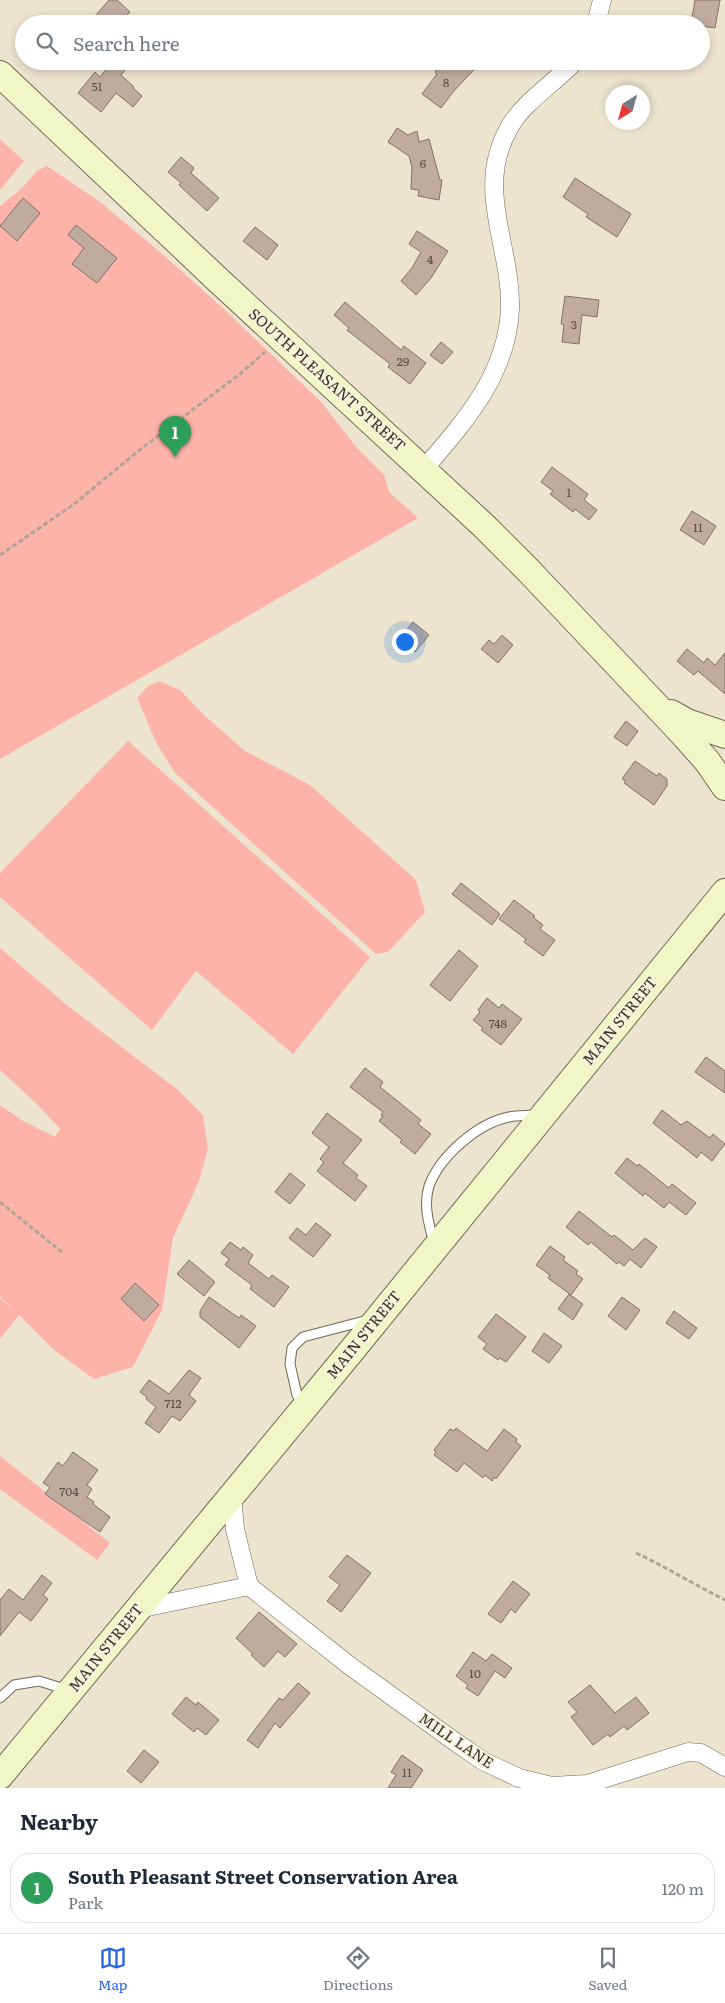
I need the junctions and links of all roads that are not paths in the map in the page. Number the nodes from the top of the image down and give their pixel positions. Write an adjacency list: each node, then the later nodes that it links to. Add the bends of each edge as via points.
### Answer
1 (602, 0): 2 (street)
2 (598, 15)
3 (566, 70): 5 (street, via 519,114 501,144 494,177 494,196 510,289 504,348 477,404)
4 (0, 74): 5 (main road, SOUTH PLEASANT STREET)
5 (424, 469): 6 (main road, SOUTH PLEASANT STREET, via 529,571)
6 (645, 695): 7 (main road, SOUTH PLEASANT STREET, via 687,722); 8 (main road, SOUTH PLEASANT STREET, via 707,762)
7 (725, 736)
8 (725, 787)
9 (725, 892): 10 (main road, MAIN STREET)
10 (544, 1115): 11 (main road, MAIN STREET); 11 (lane, via 508,1117 482,1128 458,1145 444,1161 429,1186 426,1208)
11 (436, 1248): 12 (main road, MAIN STREET)
12 (378, 1318): 13 (main road, MAIN STREET); 13 (lane, via 303,1337 292,1348 290,1364 297,1395)
13 (305, 1407): 14 (main road, MAIN STREET)
14 (232, 1496): 15 (street, via 235,1529); 16 (main road, MAIN STREET)
15 (249, 1586): 16 (street); 20 (street, MILL LANE, via 454,1742 483,1761 520,1778 552,1786 587,1784 688,1752 701,1753)
16 (138, 1609): 17 (main road, MAIN STREET)
17 (70, 1691): 18 (lane, via 39,1681 14,1685); 19 (main road, MAIN STREET)
18 (0, 1698)
19 (5, 1765)
20 (725, 1767)

